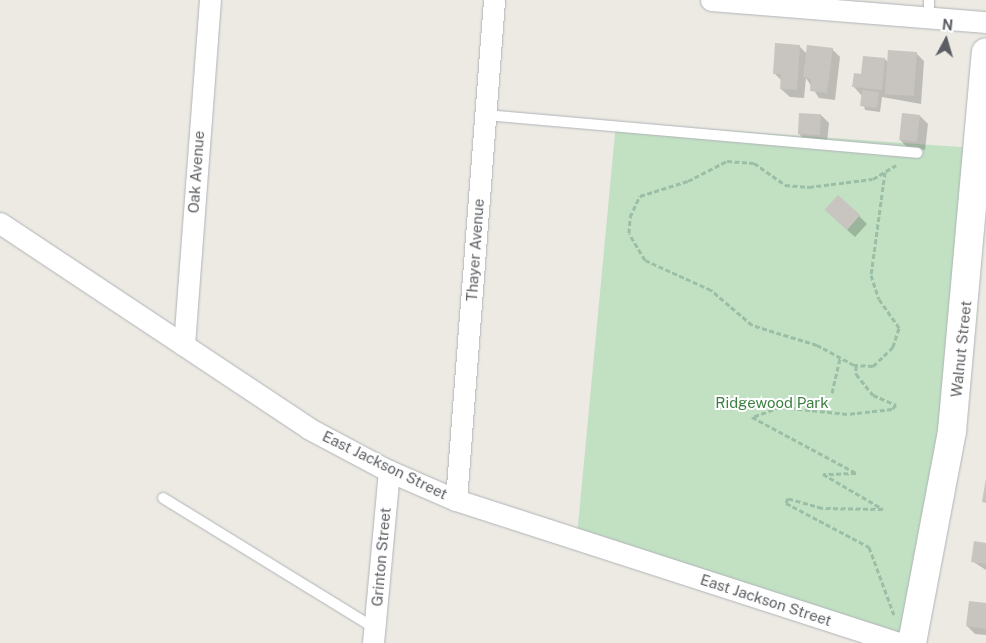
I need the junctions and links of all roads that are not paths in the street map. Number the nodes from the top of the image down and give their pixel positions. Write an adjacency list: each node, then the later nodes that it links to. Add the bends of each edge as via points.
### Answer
1 (210, 0): 11 (street, Oak Avenue)
2 (494, 0): 7 (street, Thayer Avenue)
3 (711, 0): 4 (street)
4 (929, 9): 5 (street)
5 (986, 22)
6 (986, 53): 8 (street, Walnut Street)
7 (485, 115): 9 (lane); 14 (street, Thayer Avenue)
8 (983, 142): 17 (street, Walnut Street, via 952,431)
9 (917, 152)
10 (0, 223): 11 (street, East Jackson Street)
11 (184, 345): 12 (street, East Jackson Street, via 308,428)
12 (388, 470): 14 (street, East Jackson Street); 15 (street, Grinton Street)
13 (163, 498): 15 (lane)
14 (456, 500): 16 (street, East Jackson Street)
15 (374, 635)
16 (899, 643)
17 (912, 643)

